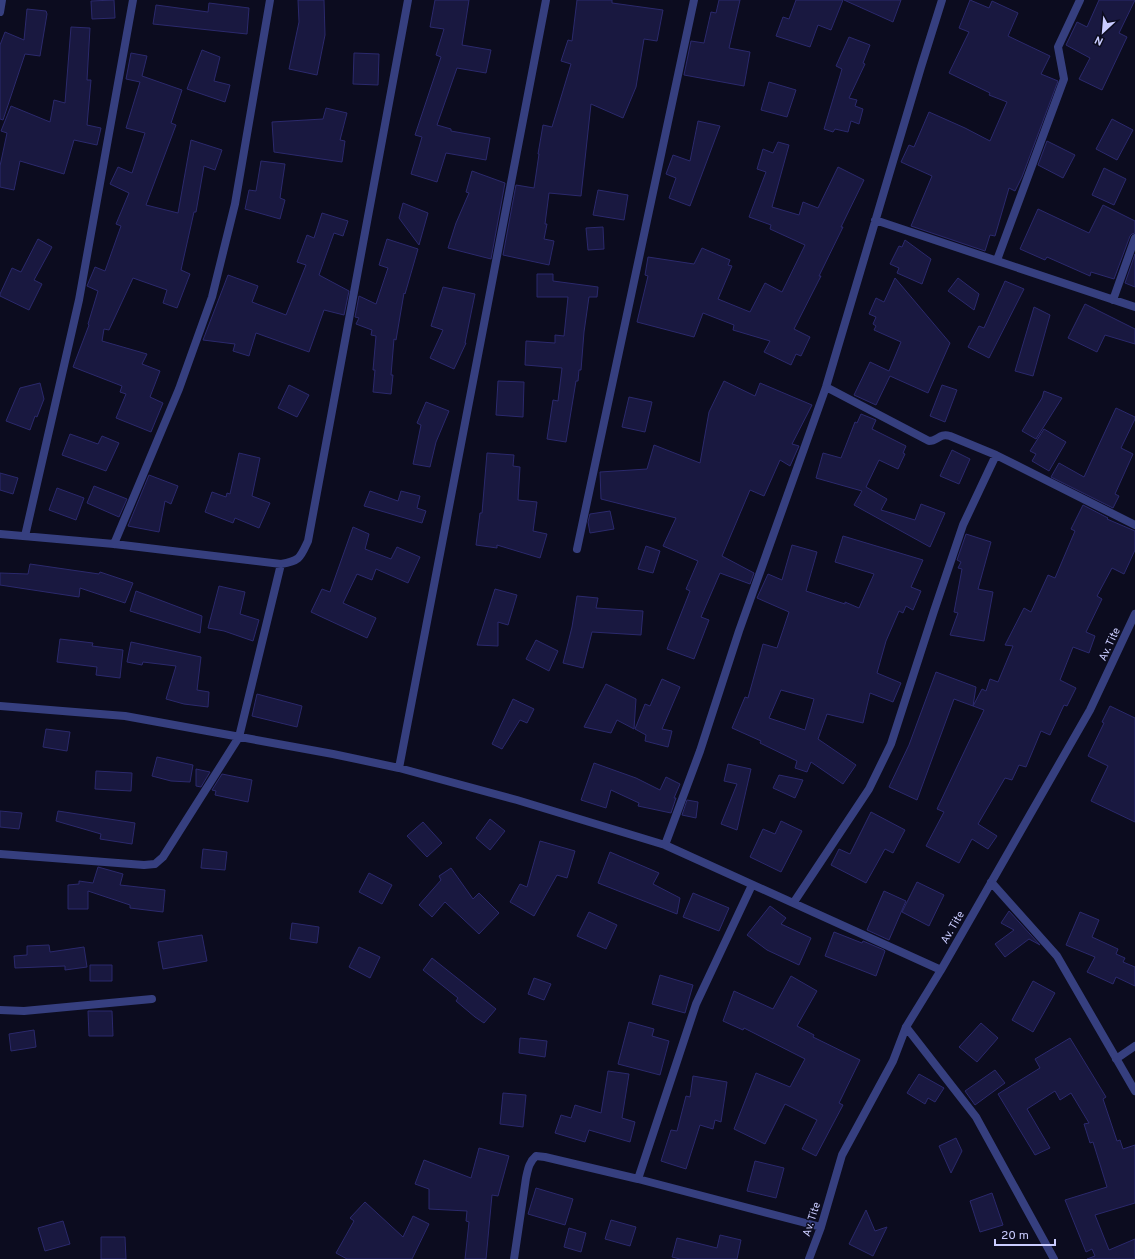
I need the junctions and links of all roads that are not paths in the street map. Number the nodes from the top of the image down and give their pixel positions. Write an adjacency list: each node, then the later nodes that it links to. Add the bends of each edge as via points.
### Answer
1 (2, 0): 9 (street)
2 (133, 0): 19 (street, via 79,300)
3 (270, 0): 20 (street, via 235,204 212,297 179,389)
4 (408, 0): 22 (street, via 308,541 301,556 294,562)
5 (546, 0): 26 (street)
6 (694, 0): 21 (street)
7 (942, 0): 10 (street)
8 (1080, 0): 12 (street, via 1058,47 1064,79)
9 (0, 12)
10 (875, 220): 12 (street); 15 (street)
11 (1135, 238): 13 (street)
12 (997, 260): 13 (street)
13 (1113, 300): 14 (street)
14 (1135, 307)
15 (826, 387): 16 (street, via 929,441 944,434); 27 (street)
16 (996, 455): 17 (street); 31 (street, via 963,525 891,744 869,788)
17 (1135, 525)
18 (0, 534): 19 (street)
19 (25, 536): 20 (street)
20 (114, 544): 22 (street)
21 (577, 549)
22 (281, 564): 25 (street)
23 (1135, 614): 29 (street, Av. Tite, via 1090,710)
24 (0, 706): 25 (street, via 125,716)
25 (239, 737): 26 (street); 28 (street, via 163,857 155,864)
26 (399, 768): 27 (street, via 517,800)
27 (665, 845): 30 (street)
28 (0, 854)
29 (991, 882): 32 (street, Av. Tite); 37 (street, via 1057,956)
30 (752, 885): 31 (street); 39 (street, via 696,1004)
31 (794, 902): 32 (street)
32 (940, 970): 35 (street, Av. Tite)
33 (152, 999): 34 (street, via 24,1011)
34 (0, 1010)
35 (906, 1027): 40 (street, Av. Tite, via 893,1062 842,1156); 43 (street, via 976,1117)
36 (1135, 1046): 37 (street)
37 (1116, 1059): 38 (street)
38 (1135, 1090)
39 (638, 1178): 40 (street); 41 (street, via 536,1156 531,1161 526,1178)
40 (821, 1227): 42 (street, Av. Tite)
41 (514, 1259)
42 (809, 1259)
43 (1054, 1259)

